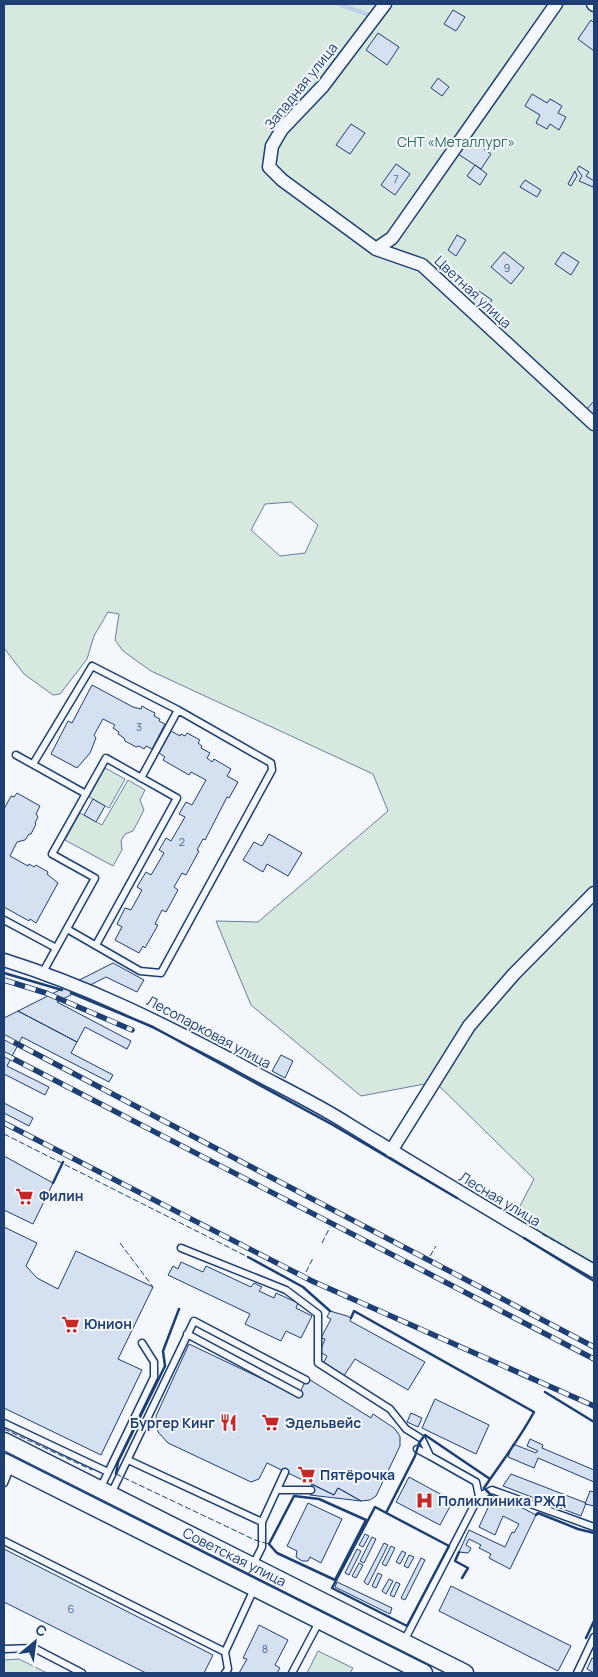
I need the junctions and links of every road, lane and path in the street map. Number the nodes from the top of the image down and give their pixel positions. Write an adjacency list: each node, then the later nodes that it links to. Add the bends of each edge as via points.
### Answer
1 (385, 4): 3 (street, Западная улица, via 323,86 282,129 272,146)
2 (556, 4): 4 (street, via 392,238)
3 (269, 167): 4 (street, Цветная улица)
4 (376, 250): 5 (street, Цветная улица, via 422,265)
5 (594, 424)
6 (178, 710): 8 (lane, via 92,666); 9 (lane); 14 (lane, via 271,763 272,770 161,974 140,971)
7 (16, 755): 8 (lane)
8 (33, 764): 10 (lane)
9 (141, 778): 10 (lane, via 106,758); 14 (lane, via 178,798)
10 (86, 794): 13 (lane, via 52,854 95,878)
11 (594, 893): 18 (street, via 514,974 469,1026)
12 (4, 920): 15 (lane)
13 (67, 929): 14 (lane); 15 (lane)
14 (96, 945)
15 (56, 948): 17 (lane)
16 (4, 960): 17 (street, Лесопарковая улица)
17 (42, 972): 18 (street, Лесопарковая улица, via 139,1012 347,1123)
18 (391, 1151): 20 (street, Лесная улица)
19 (181, 1248): 28 (lane, via 286,1290 318,1314 318,1363 390,1410 406,1430 422,1439)
20 (594, 1271)
21 (187, 1334): 23 (lane, via 194,1320); 24 (lane); 29 (lane)
22 (142, 1343): 31 (lane, via 154,1362 154,1377)
23 (306, 1380)
24 (299, 1394)
25 (4, 1423): 31 (lane)
26 (4, 1441): 36 (main road, Советская улица)
27 (417, 1449): 28 (lane)
28 (430, 1456): 37 (lane, via 476,1482)
29 (128, 1460): 36 (lane); 38 (lane)
30 (8, 1464): 33 (lane); 42 (main road, Советская улица)
31 (108, 1472): 36 (lane)
32 (285, 1472): 34 (lane)
33 (4, 1483)
34 (277, 1490): 35 (lane); 38 (lane)
35 (311, 1490)
36 (105, 1492): 41 (main road, Советская улица)
37 (479, 1496): 39 (lane, via 492,1490); 45 (lane)
38 (262, 1522): 41 (lane, via 262,1547)
39 (594, 1527)
40 (4, 1541): 47 (lane)
41 (252, 1566): 45 (main road, Советская улица)
42 (254, 1588): 43 (main road, Советская улица); 47 (lane)
43 (319, 1620): 50 (lane); 51 (main road, Советская улица)
44 (594, 1637): 53 (lane)
45 (403, 1642): 52 (main road, Советская улица)
46 (4, 1649): 48 (lane, via 34,1648)
47 (225, 1652): 49 (lane, via 228,1669)
48 (82, 1673)
49 (225, 1673)
50 (292, 1673)
51 (424, 1673)
52 (465, 1673)
53 (577, 1673)

